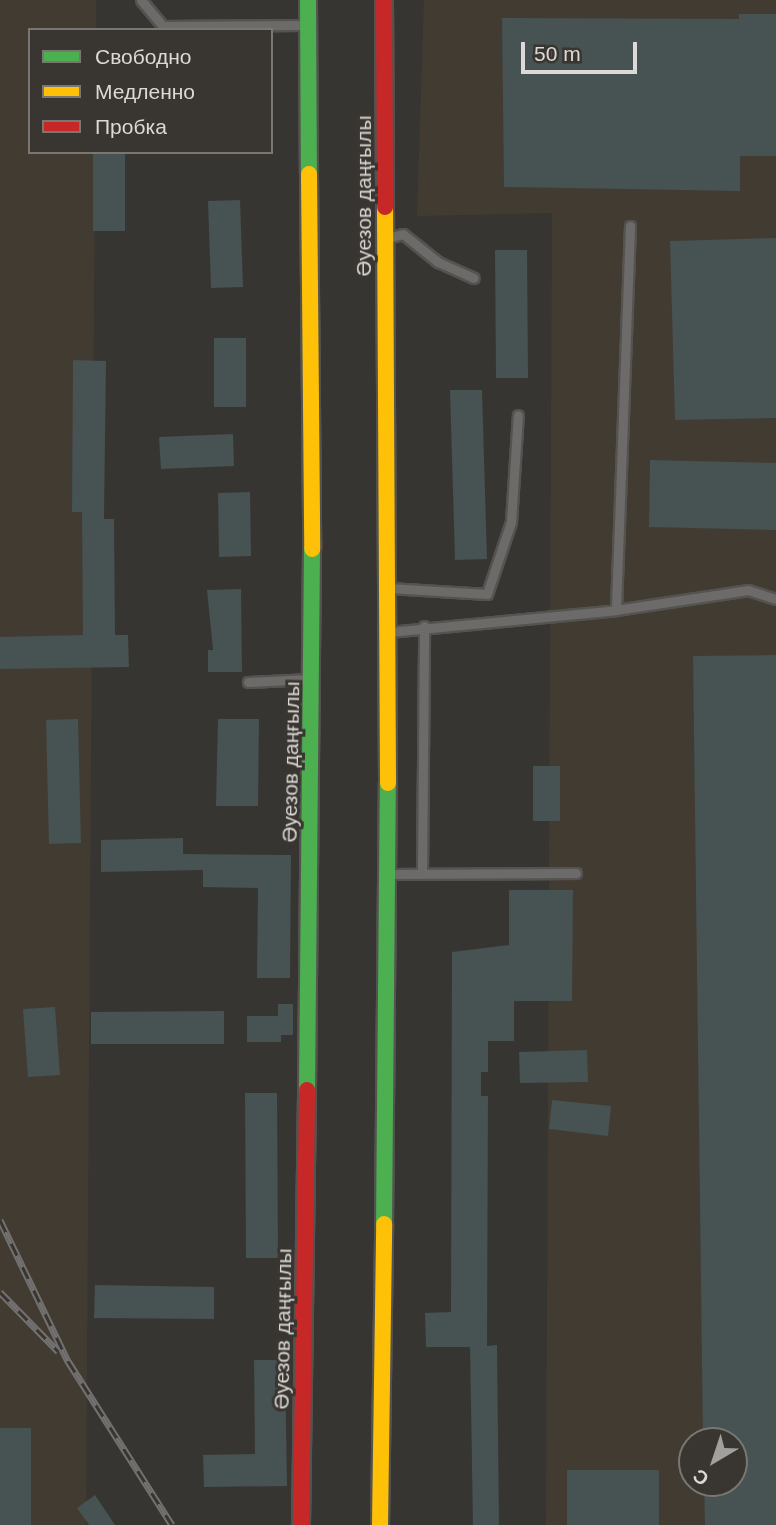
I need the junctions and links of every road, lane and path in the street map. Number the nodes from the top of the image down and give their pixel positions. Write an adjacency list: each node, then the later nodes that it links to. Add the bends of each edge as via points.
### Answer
1 (141, 0): 4 (lane, via 163,26)
2 (308, 0): 4 (main road, Әуезов даңғылы)
3 (384, 0): 6 (main road, Әуезов даңғылы)
4 (308, 25): 14 (main road, Әуезов даңғылы)
5 (629, 226): 11 (lane)
6 (385, 238): 7 (lane, via 403,234 438,262); 9 (main road, Әуезов даңғылы)
7 (474, 278)
8 (518, 415): 9 (lane, via 511,522 487,594)
9 (387, 588): 13 (main road, Әуезов даңғылы)
10 (776, 599): 11 (lane, via 748,590)
11 (616, 610): 12 (lane)
12 (424, 626): 13 (lane); 18 (lane)
13 (388, 633): 17 (main road, Әуезов даңғылы)
14 (313, 679): 15 (lane); 19 (main road, Әуезов даңғылы)
15 (248, 682)
16 (576, 873): 18 (lane)
17 (388, 874): 18 (lane); 20 (main road, Әуезов даңғылы)
18 (422, 874)
19 (301, 1525)
20 (380, 1525)

